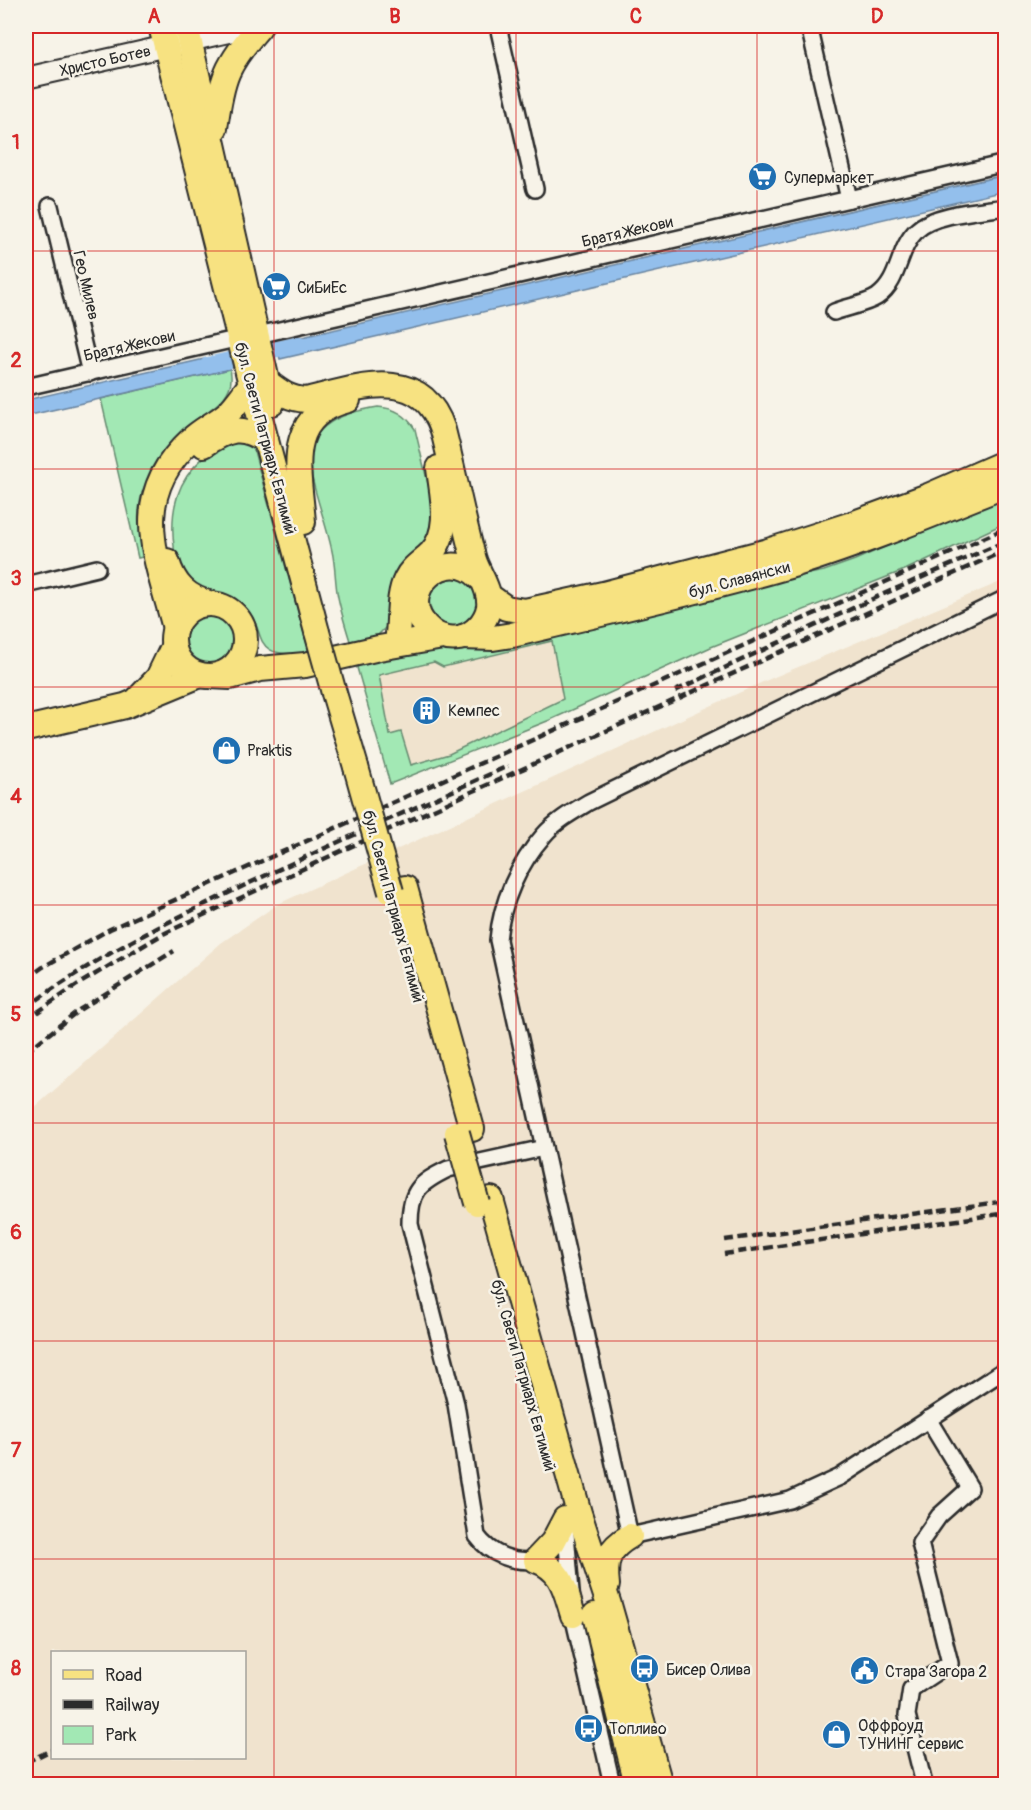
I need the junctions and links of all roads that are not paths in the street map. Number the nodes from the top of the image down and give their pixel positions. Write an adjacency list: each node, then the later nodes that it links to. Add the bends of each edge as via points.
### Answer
1 (255, 26): 5 (street, Христо Ботев)
2 (260, 26): 7 (main road, via 225,73)
3 (498, 26): 9 (street)
4 (809, 26): 10 (street)
5 (176, 34): 6 (street, Христо Ботев); 7 (main road, бул. Свети Патриарх Евтимий); 14 (main road, бул. Свети Патриарх Евтимий)
6 (26, 78)
7 (213, 142): 14 (main road, бул. Свети Патриарх Евтимий)
8 (1005, 163): 10 (street, Братя Жекови)
9 (535, 189)
10 (849, 199): 14 (street, Братя Жекови)
11 (50, 206): 15 (street, Гео Милев)
12 (1005, 207): 13 (street, via 938,219 918,230 904,247 895,277 876,298)
13 (834, 312)
14 (254, 361): 15 (street, Братя Жекови); 17 (main road, бул. Свети Патриарх Евтимий); 21 (main road, бул. Свети Патриарх Евтимий); 25 (main road, via 287,397 306,400 380,384 401,387 425,401 443,430); 31 (main road, via 228,413 182,448 158,489 152,524 153,552)
15 (90, 373): 16 (street, Братя Жекови)
16 (26, 387)
17 (266, 441): 28 (main road, via 245,430 225,433 189,460 169,497 164,536 171,575 190,596); 29 (main road, бул. Свети Патриарх Евтимий)
18 (437, 445): 21 (main road, via 427,420 395,397 373,394 327,408 310,422 300,442); 23 (main road, via 456,535 450,552); 30 (main road, via 443,531 438,544 412,568 405,581)
19 (1005, 462): 25 (main road, бул. Славянски, via 852,524 603,594 525,611 506,608)
20 (1005, 485): 32 (main road, бул. Славянски, via 882,535 762,573 512,635)
21 (303, 522): 29 (main road, бул. Свети Патриарх Евтимий)
22 (97, 568): 24 (street)
23 (432, 572): 25 (main road, via 458,566 468,569); 27 (main road, via 423,581)
24 (26, 585)
25 (484, 587): 32 (main road, via 488,611 482,623 475,630)
26 (1005, 598): 39 (street, via 589,801 545,834 515,880 500,921 498,940)
27 (417, 599): 30 (main road, бул. Славянски); 32 (main road, via 423,622 432,631)
28 (212, 604): 31 (main road, via 196,606 183,615); 33 (main road, via 237,617 244,629)
29 (324, 630): 42 (main road, бул. Свети Патриарх Евтимий, bridge)
30 (398, 634): 34 (main road, бул. Славянски)
31 (174, 637): 36 (main road, via 182,665); 37 (main road, via 158,678)
32 (453, 637): 34 (main road, бул. Славянски)
33 (245, 643): 35 (main road, бул. Славянски, via 264,659); 36 (main road, via 234,666 226,672)
34 (379, 648): 35 (main road, бул. Славянски)
35 (291, 666): 36 (main road, бул. Славянски, via 230,677)
36 (205, 676): 37 (main road, бул. Славянски)
37 (132, 704): 38 (main road, бул. Славянски)
38 (26, 729)
39 (544, 1148): 43 (street); 44 (street, via 448,1169 416,1190 410,1206 410,1224 456,1404 477,1536 500,1556)
40 (1005, 1369): 41 (street)
41 (928, 1419): 43 (street, via 840,1477 790,1500); 50 (street, via 970,1488 939,1516 920,1543 950,1663 911,1689 907,1714)
42 (572, 1516): 43 (main road, via 606,1536); 44 (main road); 45 (main road, бул. Свети Патриарх Евтимий); 46 (street); 48 (main road, бул. Свети Патриарх Евтимий)
43 (630, 1536): 45 (main road, via 609,1554)
44 (536, 1560): 46 (main road, via 559,1575)
45 (609, 1605): 49 (main road, бул. Свети Патриарх Евтимий)
46 (573, 1615): 47 (street)
47 (612, 1785)
48 (637, 1785)
49 (660, 1785)
50 (924, 1785)

